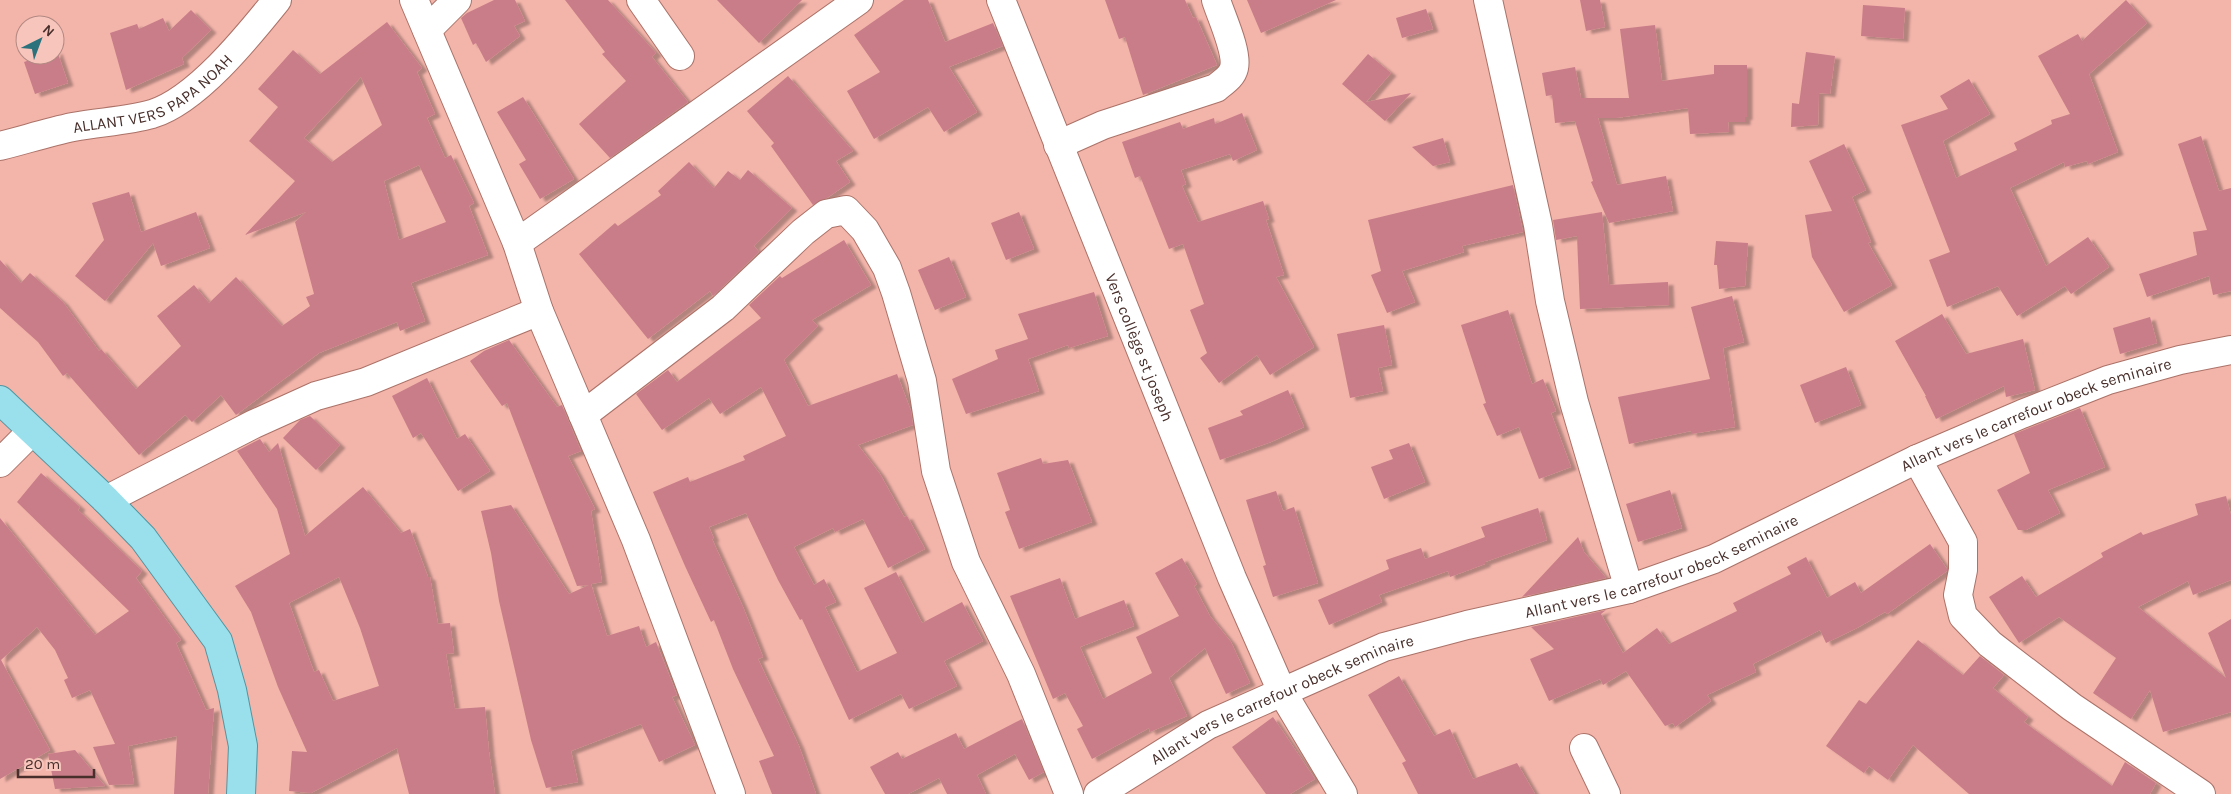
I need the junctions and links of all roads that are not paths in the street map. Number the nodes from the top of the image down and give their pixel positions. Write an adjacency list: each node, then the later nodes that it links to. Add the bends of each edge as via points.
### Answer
1 (277, 0): 12 (street, ALLANT VERS PAPA NOAH, via 210,76 185,97 153,114 72,127)
2 (414, 0): 9 (street)
3 (457, 0): 9 (street)
4 (641, 0): 10 (street)
5 (859, 0): 13 (street)
6 (1001, 0): 11 (street, Vers collège st joseph)
7 (1216, 0): 11 (street, via 1233,52 1234,67 1228,78 1216,88 1103,125)
8 (1488, 0): 22 (street, via 1574,402)
9 (428, 30): 13 (street)
10 (680, 56)
11 (1058, 145): 23 (street, Vers collège st joseph, via 1232,578)
12 (0, 146)
13 (517, 243): 14 (street)
14 (539, 311): 17 (street); 21 (street, via 366,382 307,400)
15 (2231, 350): 19 (street, Allant vers le carrefour obeck seminaire, via 2108,380)
16 (0, 400): 18 (main road)
17 (583, 415): 27 (street, via 636,540); 28 (street, via 723,308 826,214 846,210 865,230 896,293 922,381 936,471 956,535 970,571 1037,708)
18 (32, 431): 20 (street); 21 (main road)
19 (1918, 458): 22 (street, Allant vers le carrefour obeck seminaire, via 1714,559); 31 (street, via 1963,542 1963,570 1958,594 1963,616 1990,644 2072,707)
20 (0, 463)
21 (106, 500): 26 (main road, via 143,538 218,642 232,690 242,746)
22 (1629, 589): 23 (street, Allant vers le carrefour obeck seminaire, via 1384,647)
23 (1282, 692): 25 (street, Allant vers le carrefour obeck seminaire, via 1208,725); 29 (street, Vers collège st joseph)
24 (1584, 748): 30 (street)
25 (1110, 791)
26 (241, 794)
27 (731, 794)
28 (1069, 794)
29 (1343, 794)
30 (1606, 794)
31 (2201, 794)

